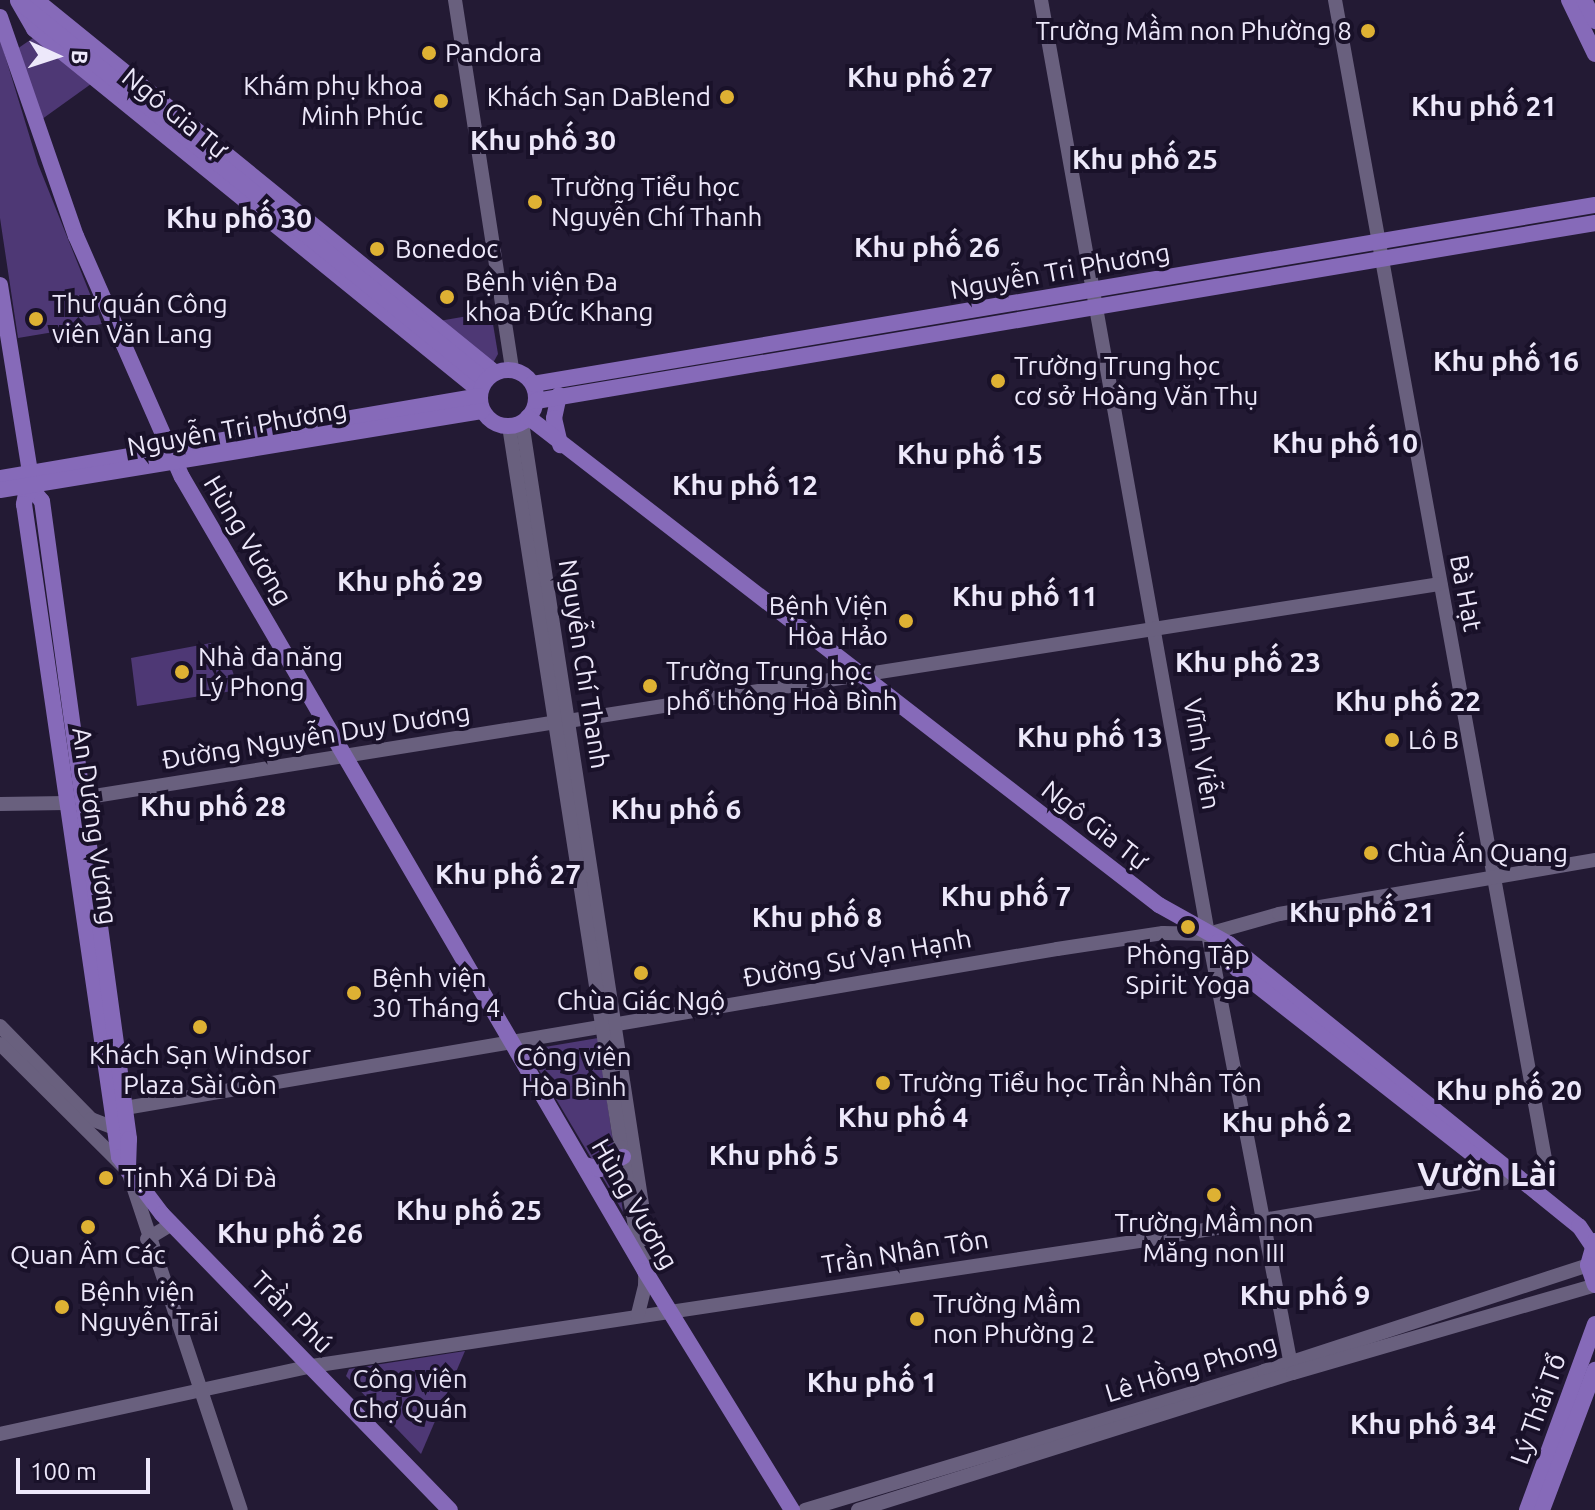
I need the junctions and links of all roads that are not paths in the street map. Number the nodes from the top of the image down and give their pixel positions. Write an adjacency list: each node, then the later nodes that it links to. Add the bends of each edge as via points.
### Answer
1 (18, 0): 9 (main road, Ngô Gia Tự)
2 (36, 0): 12 (main road)
3 (455, 0): 24 (street)
4 (1041, 0): 22 (street, Vĩnh Viễn)
5 (1335, 0): 18 (street, Bà Hạt)
6 (1572, 0): 7 (main road)
7 (1585, 14): 11 (main road)
8 (0, 17): 10 (main road, Hùng Vương)
9 (39, 26): 10 (main road); 12 (main road, Ngô Gia Tự)
10 (9, 46): 30 (main road, Hùng Vương, via 76,236)
11 (1595, 49)
12 (115, 80): 13 (main road, Ngô Gia Tự); 14 (main road, Ngô Gia Tự)
13 (159, 108): 14 (main road, Ngô Gia Tự); 15 (main road)
14 (194, 152): 15 (main road, Ngô Gia Tự); 19 (main road, Ngô Gia Tự)
15 (232, 167): 19 (main road, Ngô Gia Tự)
16 (1595, 205): 18 (main road, Nguyễn Tri Phương)
17 (1595, 223): 20 (main road, Nguyễn Tri Phương)
18 (1378, 241): 20 (street, Bà Hạt); 22 (main road, Nguyễn Tri Phương)
19 (322, 248): 25 (main road, Ngô Gia Tự); 25 (main road)
20 (1381, 259): 22 (main road, Nguyễn Tri Phương); 34 (street, Bà Hạt)
21 (0, 285): 32 (main road, An Dương Vương)
22 (1096, 298): 23 (main road, Nguyễn Tri Phương); 35 (street, Vĩnh Viễn)
23 (987, 316): 26 (main road, Nguyễn Tri Phương); 27 (main road, Nguyễn Tri Phương)
24 (512, 369): 25 (main road, Nguyễn Tri Phương); 26 (main road)
25 (484, 390): 28 (main road, Ngô Gia Tự, via 493,422); 30 (main road, Nguyễn Tri Phương)
26 (534, 392): 27 (main road, Nguyễn Tri Phương); 28 (main road)
27 (559, 395): 29 (main road, via 554,418)
28 (520, 422): 29 (main road, Ngô Gia Tự); 37 (street, Nguyễn Chí Thanh)
29 (560, 445): 36 (main road, Ngô Gia Tự)
30 (172, 456): 32 (main road, Nguyễn Tri Phương); 38 (main road, Hùng Vương)
31 (0, 478): 32 (main road, Nguyễn Tri Phương)
32 (30, 480): 33 (main road, Nguyễn Tri Phương); 39 (main road, An Dương Vương, via 42,501)
33 (0, 490)
34 (1440, 584): 35 (street, Đường Nguyễn Duy Dương); 42 (street, Bà Hạt)
35 (1154, 630): 36 (street, Đường Nguyễn Duy Dương); 43 (street, Vĩnh Viễn)
36 (864, 677): 37 (street, Đường Nguyễn Duy Dương); 43 (main road, Ngô Gia Tự, via 1159,905)
37 (562, 721): 38 (street, Đường Nguyễn Duy Dương); 47 (street, Nguyễn Chí Thanh)
38 (347, 756): 39 (street, Đường Nguyễn Duy Dương); 48 (main road, Hùng Vương)
39 (75, 800): 40 (street, Đường Nguyễn Duy Dương); 50 (main road, An Dương Vương)
40 (0, 804)
41 (1595, 860): 42 (street, Đường Sư Vạn Hạnh)
42 (1493, 877): 43 (street, Đường Sư Vạn Hạnh, via 1228,924); 57 (street, Bà Hạt, via 1547,1170)
43 (1213, 938): 44 (main road, Ngô Gia Tự, via 1221,954); 45 (street, Vĩnh Viễn); 47 (street, Đường Sư Vạn Hạnh, via 1163,933); 57 (main road, Ngô Gia Tự, via 1229,944)
44 (1250, 979): 45 (street, via 1230,985); 55 (main road, Ngô Gia Tự)
45 (1222, 997): 58 (street, Vĩnh Viễn)
46 (0, 1026): 51 (street, via 91,1119)
47 (609, 1027): 48 (street, Đường Sư Vạn Hạnh); 52 (street, Nguyễn Chí Thanh); 56 (street, Nguyễn Chí Thanh)
48 (513, 1043): 50 (street, Đường Sư Vạn Hạnh); 53 (main road, Hùng Vương)
49 (0, 1044): 54 (street, Trần Phú)
50 (118, 1110): 51 (main road, An Dương Vương)
51 (121, 1128): 54 (main road, An Dương Vương)
52 (623, 1157): 53 (main road, via 599,1169); 56 (street, Nguyễn Chí Thanh)
53 (585, 1165): 63 (main road, Hùng Vương)
54 (128, 1171): 59 (main road, Trần Phú); 60 (street, An Dương Vương)
55 (1503, 1179): 58 (street, Trần Nhân Tôn); 61 (main road, Ngô Gia Tự)
56 (634, 1186): 63 (street, Nguyễn Chí Thanh)
57 (1538, 1194): 61 (main road, Ngô Gia Tự)
58 (1263, 1219): 65 (street, Trần Nhân Tôn); 69 (street, Vĩnh Viễn)
59 (172, 1224): 60 (street); 68 (main road, Trần Phú)
60 (147, 1239): 71 (street, An Dương Vương)
61 (1590, 1241): 62 (main road)
62 (1588, 1265): 64 (main road); 69 (street, Lê Hồng Phong)
63 (645, 1271): 65 (main road, Hùng Vương); 66 (street, Nguyễn Chí Thanh)
64 (1595, 1285): 69 (street, Lê Hồng Phong)
65 (670, 1311): 66 (street, Trần Nhân Tôn); 75 (main road, Hùng Vương)
66 (638, 1315): 68 (street, Trần Nhân Tôn)
67 (1595, 1324): 78 (main road, Lý Thái Tổ)
68 (312, 1366): 71 (street, Trần Nhân Tôn); 74 (main road, Trần Phú)
69 (1291, 1368): 76 (street, Lê Hồng Phong); 77 (street, Lê Hồng Phong)
70 (1595, 1370): 79 (main road, Lý Thái Tổ)
71 (199, 1389): 72 (street, Trần Nhân Tôn); 73 (street, An Dương Vương)
72 (0, 1434)
73 (241, 1510)
74 (450, 1510)
75 (792, 1510)
76 (805, 1510)
77 (858, 1510)
78 (1527, 1510)
79 (1542, 1510)

